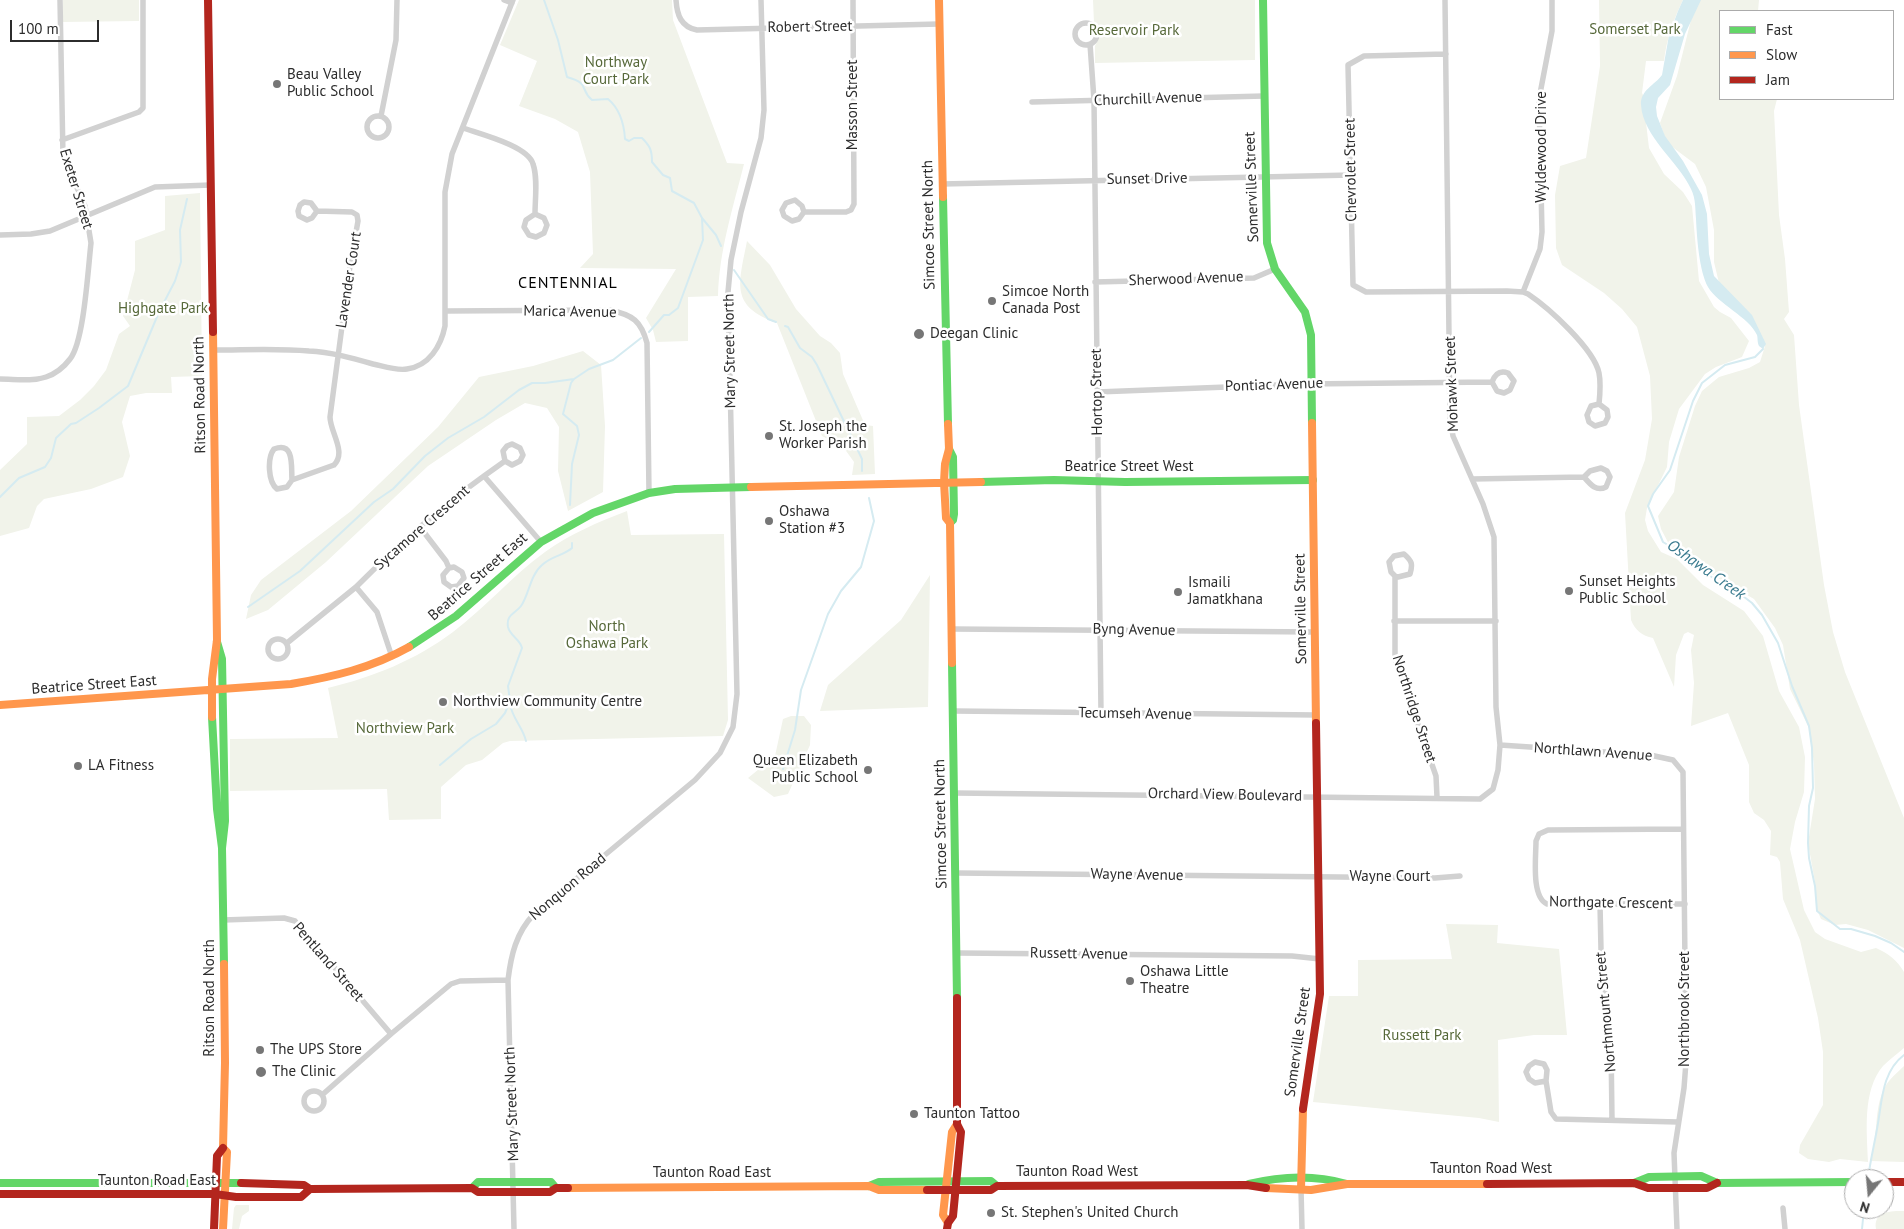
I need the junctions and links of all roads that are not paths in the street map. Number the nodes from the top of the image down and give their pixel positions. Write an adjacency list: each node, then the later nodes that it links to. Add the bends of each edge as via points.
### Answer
1 (60, 0): 24 (street, Exeter Street)
2 (143, 0): 24 (street, via 143,108)
3 (208, 0): 29 (main road, Ritson Road North)
4 (396, 0): 22 (street, via 396,40)
5 (504, 0): 13 (street)
6 (676, 0): 16 (street, Robert Street, via 678,15 689,28)
7 (761, 0): 16 (street, Mary Street North)
8 (852, 0): 15 (street, Masson Street)
9 (939, 0): 14 (main road, Simcoe Street North)
10 (1262, 0): 19 (main road, Somerville Street)
11 (1445, 0): 18 (street, Mohawk Street)
12 (1552, 0): 38 (street, Wyldewood Drive, via 1552,31 1539,99 1542,232 1540,250)
13 (512, 2): 23 (street)
14 (939, 24): 15 (street, Robert Street); 28 (main road, Simcoe Street North)
15 (853, 26): 16 (street, Robert Street); 31 (street, Masson Street, via 854,204 852,210 846,212)
16 (762, 28): 58 (street, Mary Street North, via 764,110 761,138 741,212 728,292)
17 (1090, 44): 20 (street, Hortop Street)
18 (1446, 54): 25 (street, Chevrolet Street, via 1364,56 1348,65); 37 (street, Mohawk Street)
19 (1264, 96): 20 (street, Churchill Avenue); 26 (main road, Somerville Street)
20 (1094, 100): 21 (street, Churchill Avenue); 27 (street, Hortop Street)
21 (1032, 102)
22 (381, 116)
23 (463, 128): 32 (street, via 528,155 534,166); 39 (street, via 450,162 445,192)
24 (62, 140): 33 (street, Exeter Street, via 63,156)
25 (1352, 175): 26 (street, Sunset Drive); 37 (street, Chevrolet Street, via 1353,285 1366,292)
26 (1265, 176): 27 (street, Sunset Drive); 35 (main road, Somerville Street, via 1266,237)
27 (1094, 180): 28 (street, Sunset Drive); 36 (street, Hortop Street)
28 (942, 184): 48 (main road, Simcoe Street North)
29 (211, 185): 33 (street, via 154,187); 40 (main road, Ritson Road North)
30 (317, 211): 41 (street, Lavender Court, via 352,212 358,221)
31 (804, 212)
32 (535, 214)
33 (87, 215): 34 (street, via 50,231); 42 (street, Exeter Street, via 91,243 79,341 71,359 56,373 44,378)
34 (0, 234)
35 (1274, 269): 36 (street, Sherwood Avenue, via 1254,278); 45 (main road, Somerville Street, via 1307,317 1311,335)
36 (1095, 282): 46 (street, Hortop Street)
37 (1449, 291): 38 (street); 43 (street, Mohawk Street)
38 (1523, 292): 47 (street, via 1542,305 1589,351 1599,373)
39 (446, 311): 41 (street, via 443,338 436,351 426,361 407,369 389,368); 59 (street, Marica Avenue, via 610,310 624,313 637,321 647,343)
40 (213, 350): 41 (street, via 309,350); 71 (main road, Ritson Road North)
41 (338, 355): 53 (street, via 330,417 340,451 338,462)
42 (0, 379)
43 (1450, 382): 44 (street, Pontiac Avenue); 45 (street, Pontiac Avenue); 52 (street, Mohawk Street, via 1453,436)
44 (1492, 382)
45 (1311, 384): 46 (street, Pontiac Avenue); 55 (main road, Somerville Street)
46 (1097, 392): 54 (street, Hortop Street)
47 (1599, 404)
48 (948, 449): 56 (main road, Simcoe Street North, via 944,457); 57 (main road, Simcoe Street North, via 954,457)
49 (505, 461): 50 (street)
50 (484, 476): 61 (street, Sycamore Crescent); 62 (street, Sycamore Crescent)
51 (1584, 477): 51 (street, via 1601,468 1610,478 1606,487 1599,489); 52 (street)
52 (1472, 479): 67 (street, Mohawk Street, via 1494,537)
53 (292, 480): 53 (street, via 291,454 284,448 274,449 270,457 272,482 277,489 283,489)
54 (1098, 480): 55 (main road, Beatrice Street West); 57 (main road, Beatrice Street West); 69 (street, Hortop Street)
55 (1313, 480): 70 (main road, Somerville Street)
56 (945, 484): 57 (main road, Beatrice Street West); 58 (main road, Beatrice Street East); 60 (main road, Simcoe Street North, via 946,518)
57 (954, 484): 60 (main road, Simcoe Street North, via 954,514)
58 (732, 487): 59 (main road, Beatrice Street East, via 675,489); 77 (street, Mary Street North)
59 (650, 494): 62 (main road, Beatrice Street East, via 593,513)
60 (950, 522): 68 (main road, Simcoe Street North)
61 (420, 527): 63 (street); 65 (street, Sycamore Crescent)
62 (540, 542): 73 (main road, Beatrice Street East, via 449,622)
63 (449, 568)
64 (1395, 576): 64 (street, via 1410,574 1411,560 1404,554 1394,556 1389,562); 66 (street, Northridge Street)
65 (356, 587): 72 (street, Sycamore Crescent); 73 (street, via 377,612)
66 (1394, 621): 67 (street); 85 (street, Northridge Street, via 1395,659 1436,776)
67 (1496, 621): 81 (street, Mohawk Street, via 1496,707)
68 (952, 628): 69 (street, Byng Avenue); 78 (main road, Simcoe Street North)
69 (1101, 630): 70 (street, Byng Avenue); 79 (street, Hortop Street)
70 (1315, 632): 80 (main road, Somerville Street)
71 (217, 640): 74 (main road, Ritson Road North, via 222,659); 75 (main road, Ritson Road North, via 212,660)
72 (287, 643)
73 (392, 657): 74 (main road, Beatrice Street East, via 371,667 332,678)
74 (223, 689): 75 (main road, Beatrice Street East); 87 (main road, Ritson Road North, via 225,821)
75 (212, 690): 76 (main road, Beatrice Street East); 87 (main road, Ritson Road North, via 216,821)
76 (0, 705)
77 (737, 706): 96 (street, Nonquon Road, via 726,744 695,780 527,921 512,955)
78 (954, 711): 79 (street, Tecumseh Avenue); 83 (main road, Simcoe Street North)
79 (1101, 713): 80 (street, Tecumseh Avenue)
80 (1316, 715): 84 (main road, Somerville Street)
81 (1500, 745): 82 (street, Mohawk Street); 86 (street, Northlawn Avenue, via 1650,755 1673,760 1682,772)
82 (1493, 788): 85 (street, Orchard View Boulevard, via 1480,799)
83 (954, 793): 84 (street, Orchard View Boulevard); 88 (main road, Simcoe Street North)
84 (1317, 796): 85 (street, Orchard View Boulevard); 90 (main road, Somerville Street)
85 (1438, 798)
86 (1683, 829): 91 (street, Northgate Crescent, via 1548,830 1540,834 1536,841 1536,891 1542,902); 92 (street, Northbrook Street)
87 (222, 848): 93 (main road, Ritson Road North)
88 (956, 873): 90 (street, Wayne Avenue); 94 (main road, Simcoe Street North)
89 (1460, 876): 90 (street, Wayne Court)
90 (1319, 877): 95 (main road, Somerville Street)
91 (1600, 904): 92 (street, Northgate Crescent); 100 (street, Northmount Street, via 1601,950 1611,1044)
92 (1685, 904): 101 (street, Northbrook Street, via 1686,1062)
93 (223, 920): 97 (street, Pentland Street, via 284,918 295,921); 103 (main road, Ritson Road North)
94 (957, 953): 95 (street, Russett Avenue); 102 (main road, Simcoe Street North)
95 (1320, 959): 105 (main road, Somerville Street, via 1318,1017 1303,1111)
96 (508, 980): 97 (street, via 455,982); 108 (street, Mary Street North)
97 (391, 1034): 99 (street)
98 (1546, 1081): 100 (street, via 1551,1112 1556,1119)
99 (322, 1095)
100 (1612, 1120): 101 (street)
101 (1678, 1122): 104 (street, Northbrook Street)
102 (956, 1124): 106 (main road, Simcoe Street North, via 952,1132); 107 (main road, Simcoe Street North, via 961,1132)
103 (223, 1148): 112 (main road, Ritson Road North, via 217,1156); 113 (main road, Ritson Road North, via 227,1152)
104 (1675, 1176): 109 (main road, Taunton Road West, via 1702,1176); 114 (main road, Taunton Road West, via 1649,1177); 122 (street, Northbrook Street)
105 (1301, 1180): 115 (main road, Taunton Road West, via 1336,1180); 116 (main road, Taunton Road West, via 1265,1180); 121 (main road, Somerville Street)
106 (947, 1181): 107 (main road, Taunton Road West); 117 (main road, Taunton Road East, via 879,1182); 124 (main road, Simcoe Street North)
107 (957, 1181): 118 (main road, Taunton Road West, via 991,1181); 125 (main road, Simcoe Street North)
108 (513, 1182): 119 (main road, Taunton Road East, via 478,1182); 120 (main road, Taunton Road East, via 551,1182); 126 (street, Mary Street North)
109 (1717, 1182): 110 (main road, Taunton Road West); 122 (main road, Taunton Road West, via 1707,1188)
110 (1844, 1182)
111 (0, 1183): 112 (main road, Taunton Road East)
112 (215, 1183): 113 (main road, Taunton Road East); 128 (main road, Ritson Road North)
113 (226, 1183): 123 (main road, Taunton Road East, via 304,1185); 129 (main road, Ritson Road North)
114 (1634, 1183): 115 (main road, Taunton Road West); 122 (main road, Taunton Road West, via 1648,1188)
115 (1347, 1184): 121 (main road, Taunton Road West, via 1333,1188)
116 (1247, 1185): 118 (main road, Taunton Road West); 121 (main road, Taunton Road West, via 1266,1189)
117 (869, 1186): 120 (main road, Taunton Road East); 124 (main road, Taunton Road East, via 879,1190)
118 (997, 1186): 125 (main road, Taunton Road West, via 991,1190)
119 (472, 1188): 123 (main road, Taunton Road East); 126 (main road, Taunton Road East, via 478,1192)
120 (556, 1188): 126 (main road, Taunton Road East, via 550,1192)
121 (1302, 1188): 135 (street, Somerville Street)
122 (1675, 1188): 136 (street, Northbrook Street)
123 (310, 1189): 129 (main road, Taunton Road East, via 301,1197)
124 (946, 1190): 125 (main road, Taunton Road West); 131 (main road, Simcoe Street North, via 943,1215)
125 (956, 1190): 131 (main road, Simcoe Street North, via 953,1216)
126 (513, 1192): 134 (street, Mary Street North)
127 (0, 1194): 128 (main road, Taunton Road East)
128 (215, 1194): 129 (main road, Taunton Road East); 132 (main road, Ritson Road North)
129 (226, 1196): 133 (main road, Ritson Road North)
130 (1783, 1208): 137 (street)
131 (947, 1226)
132 (214, 1229)
133 (223, 1229)
134 (514, 1229)
135 (1302, 1229)
136 (1677, 1229)
137 (1785, 1229)

